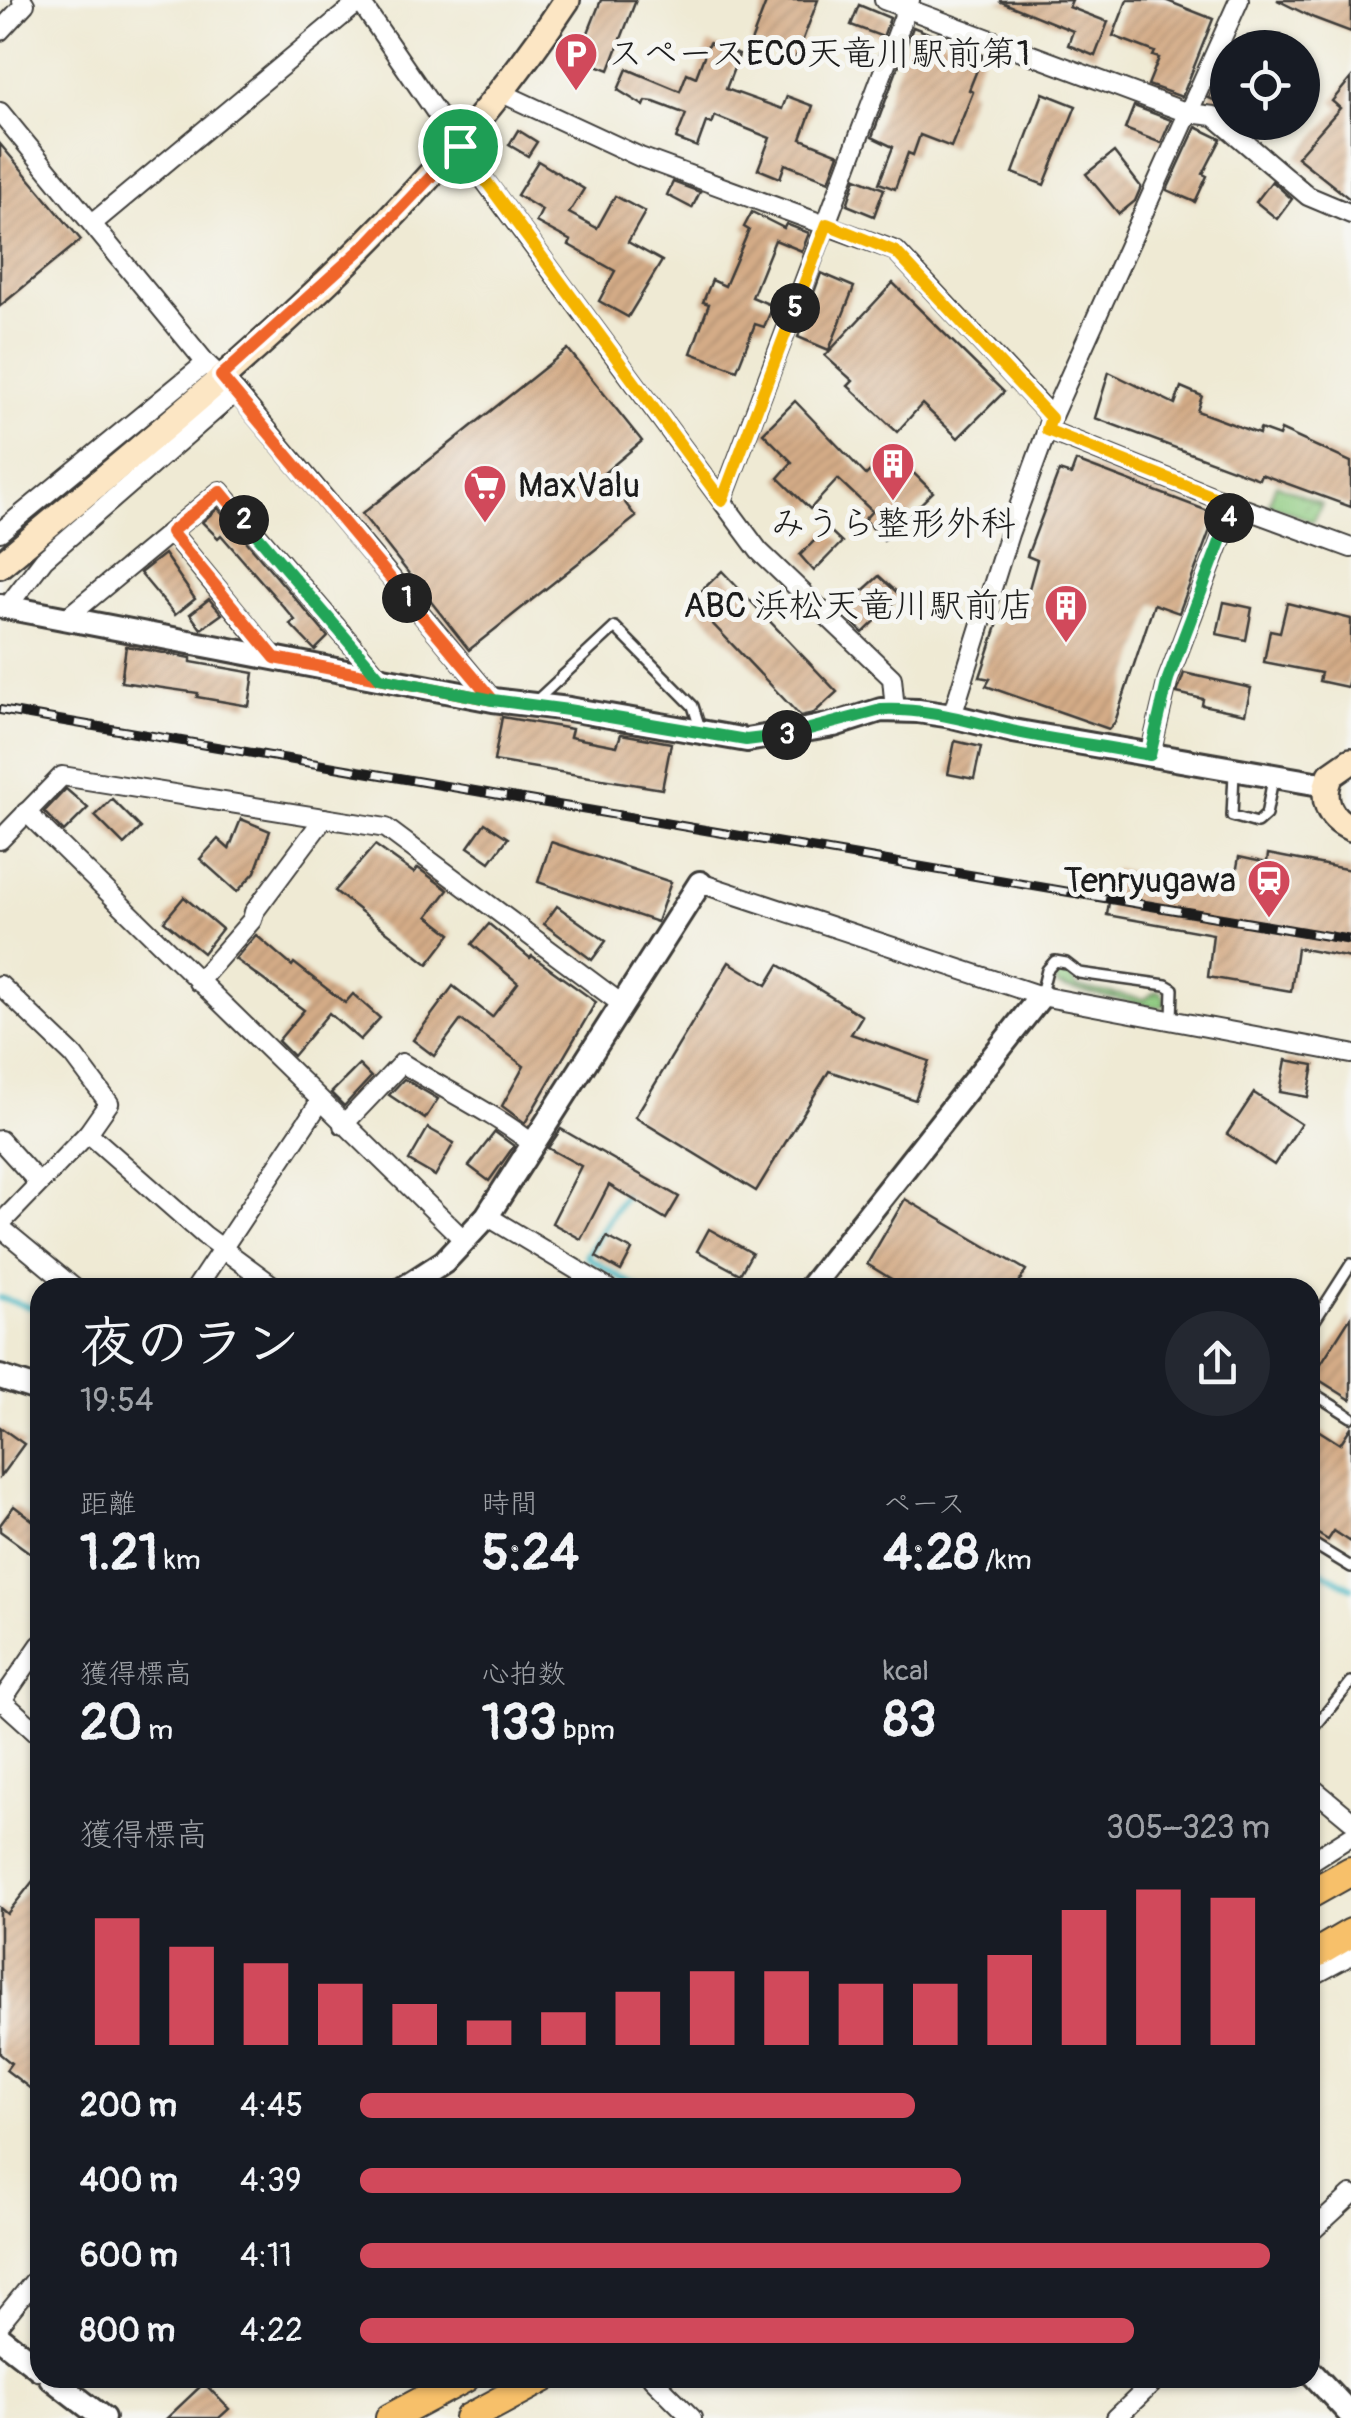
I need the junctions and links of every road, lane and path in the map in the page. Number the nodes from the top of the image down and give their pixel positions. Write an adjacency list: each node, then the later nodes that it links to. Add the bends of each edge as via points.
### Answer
1 (360, 0): 11 (street); 13 (street)
2 (567, 0): 8 (main road)
3 (884, 0): 6 (street)
4 (1239, 0): 10 (street)
5 (25, 1): 7 (street)
6 (909, 4): 10 (street); 14 (street)
7 (0, 31)
8 (502, 93): 11 (main road); 14 (street, via 640,157)
9 (0, 112): 13 (street)
10 (1188, 114): 12 (street, via 1214,116 1308,196); 16 (street)
11 (460, 146): 15 (main road, via 368,243); 17 (street)
12 (1351, 214)
13 (93, 224): 15 (street)
14 (827, 224): 16 (street, via 896,252); 17 (street)
15 (219, 379): 19 (street); 22 (main road); 23 (street); 27 (street)
16 (1049, 424): 18 (street); 30 (street)
17 (722, 501): 29 (street, via 759,551 892,678)
18 (1234, 505): 21 (street); 32 (street, via 1168,679)
19 (0, 532)
20 (171, 532): 24 (street); 25 (street); 26 (street, via 220,491)
21 (1351, 548)
22 (0, 565)
23 (2, 606): 24 (street)
24 (64, 620): 25 (street)
25 (275, 658): 26 (street)
26 (380, 678): 27 (street)
27 (493, 700): 28 (street)
28 (531, 705): 31 (street); 31 (lane, via 615,627 693,706)
29 (896, 710): 30 (street); 31 (street, via 773,738)
30 (952, 716): 32 (street)
31 (701, 732)
32 (1150, 755): 34 (street)
33 (1351, 762): 36 (main road, via 1338,767)
34 (1235, 770): 35 (street); 35 (lane, via 1232,816 1257,823 1266,815)
35 (1273, 776): 36 (street)
36 (1326, 785): 39 (main road, via 1332,816)
37 (26, 812): 38 (street, via 62,776); 40 (street); 42 (street)
38 (324, 818): 42 (street, via 252,920); 45 (street, via 386,828)
39 (1351, 828)
40 (0, 840)
41 (700, 883): 44 (street); 45 (street)
42 (198, 982): 48 (street)
43 (0, 985): 50 (street, via 74,1056 108,1103)
44 (1041, 996): 46 (street); 46 (lane, via 1048,970 1055,961 1066,963 1078,973 1166,985 1173,990); 64 (street)
45 (623, 1005): 52 (street)
46 (1172, 1020): 47 (street)
47 (1351, 1054)
48 (320, 1102): 49 (street); 57 (street)
49 (343, 1125): 52 (street, via 402,1063 498,1116); 56 (street)
50 (88, 1133): 53 (street); 57 (street)
51 (0, 1140): 53 (street)
52 (533, 1144): 54 (street)
53 (38, 1182): 55 (street)
54 (486, 1216): 56 (street); 63 (street)
55 (0, 1226): 59 (street)
56 (464, 1240): 62 (street)
57 (222, 1248): 60 (street); 61 (street)
58 (1351, 1264): 65 (lane)
59 (62, 1278)
60 (202, 1278)
61 (262, 1278)
62 (419, 1278)
63 (590, 1278)
64 (818, 1278)
65 (1320, 1312)
66 (0, 1377): 67 (street)
67 (30, 1387)
68 (1320, 1397): 69 (lane)
69 (1351, 1417)
70 (1320, 1548): 71 (lane)
71 (1351, 1567)
72 (30, 1659): 74 (street)
73 (1351, 1682): 75 (lane)
74 (1, 1701): 76 (street)
75 (1320, 1720)
76 (30, 1726)
77 (1320, 1794): 78 (street)
78 (1351, 1820)
79 (1351, 1836): 80 (street)
80 (1320, 1856)
81 (1351, 1872): 82 (highway)
82 (1320, 1889)
83 (1351, 1932): 84 (highway)
84 (1320, 1950)
85 (1351, 1955): 86 (street)
86 (1320, 1971)
87 (1351, 2194): 88 (street)
88 (1320, 2223)
89 (30, 2286): 90 (street)
90 (0, 2323)
91 (0, 2338): 92 (street)
92 (30, 2361)
93 (1320, 2382): 99 (street)
94 (63, 2388): 100 (street)
95 (446, 2388): 101 (highway)
96 (525, 2388): 102 (highway)
97 (662, 2388): 103 (street)
98 (1148, 2388): 104 (street)
99 (1351, 2415)
100 (102, 2418)
101 (390, 2418)
102 (469, 2418)
103 (692, 2418)
104 (1116, 2418)

